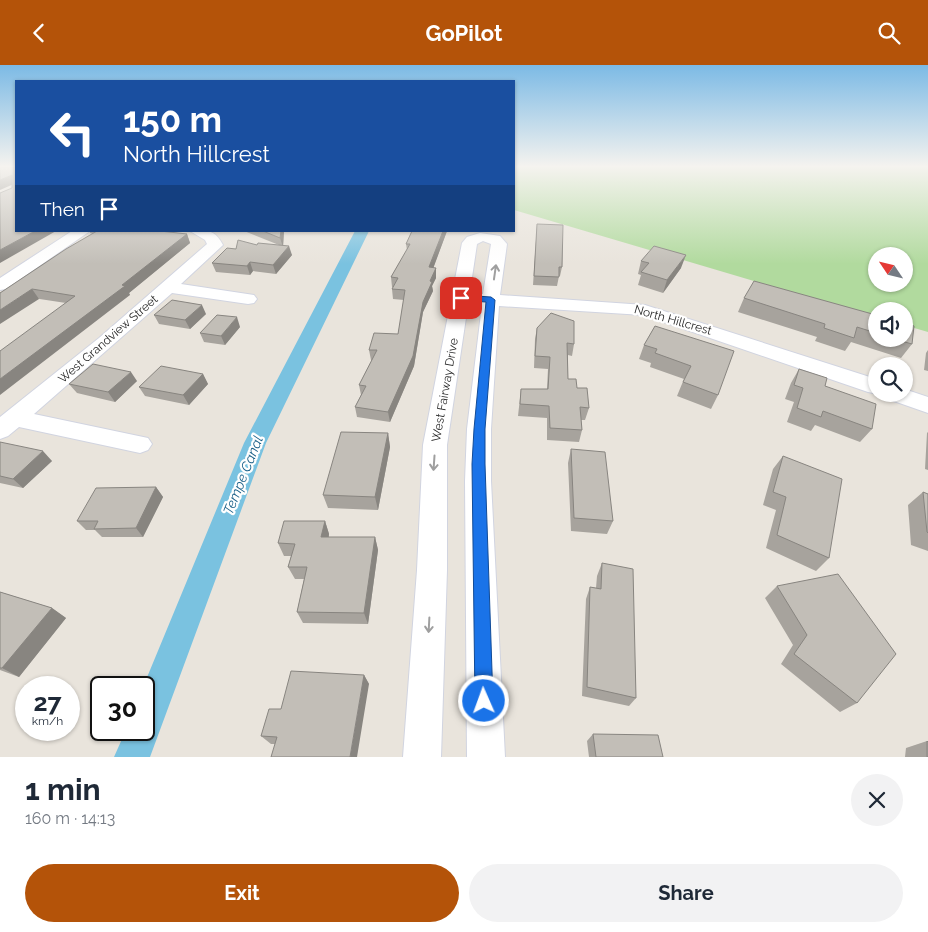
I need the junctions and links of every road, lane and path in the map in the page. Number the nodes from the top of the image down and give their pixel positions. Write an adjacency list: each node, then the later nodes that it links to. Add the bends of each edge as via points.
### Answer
1 (81, 232): 3 (street)
2 (199, 232): 4 (street, West Grandview Street, via 211,237 215,245)
3 (0, 285)
4 (168, 287): 6 (street); 11 (street, West Grandview Street)
5 (461, 298): 7 (street, North Hillcrest); 7 (street, West Fairway Drive, one-way to 5, via 499,244 486,237 470,243); 13 (street, West Fairway Drive, one-way to 13, via 435,445)
6 (248, 299)
7 (491, 300): 8 (street, North Hillcrest, via 645,310); 14 (street, West Fairway Drive, via 478,481)
8 (868, 384)
9 (913, 400): 10 (street)
10 (928, 405)
11 (8, 424): 12 (street)
12 (140, 444)
13 (422, 757)
14 (486, 757)

